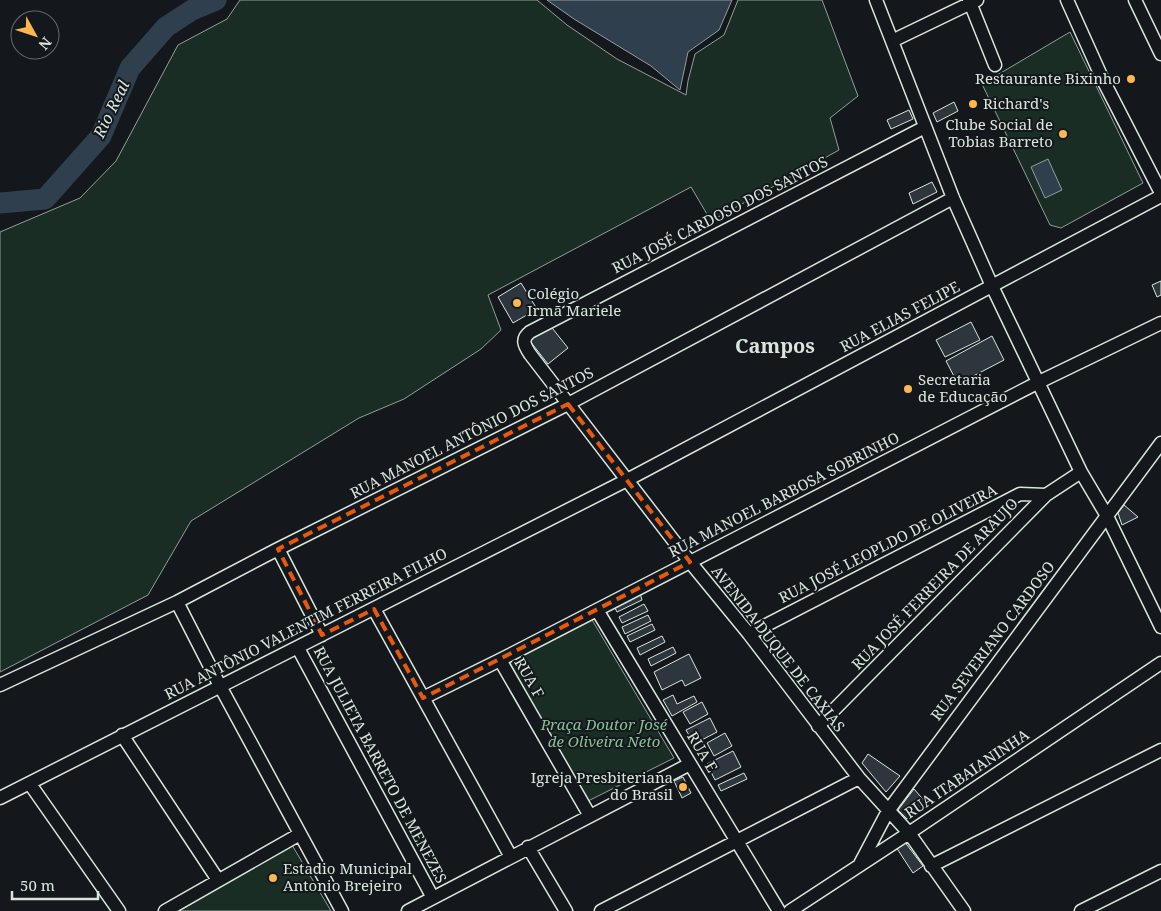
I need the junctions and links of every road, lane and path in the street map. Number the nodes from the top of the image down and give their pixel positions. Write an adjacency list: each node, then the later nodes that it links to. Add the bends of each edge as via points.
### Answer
1 (876, 0): 5 (street)
2 (1067, 0): 9 (street)
3 (1135, 0): 6 (street)
4 (972, 1): 5 (street); 7 (street)
5 (892, 41): 8 (street)
6 (1161, 54)
7 (995, 65)
8 (925, 127): 10 (street); 13 (street, RUA JOSÉ CARDOSO DOS SANTOS)
9 (1161, 195): 11 (street, RUA ELIAS FELIPE)
10 (953, 198): 11 (street); 15 (street, RUA MANOEL ANTÔNIO DOS SANTOS)
11 (992, 286): 14 (street); 18 (street, RUA ELIAS FELIPE)
12 (1161, 323): 14 (street, RUA MANOEL BARBOSA SOBRINHO)
13 (530, 332): 15 (street, AVENIDA DUQUE DE CAXIAS, via 524,337 524,346)
14 (1038, 382): 17 (street); 22 (street, RUA MANOEL BARBOSA SOBRINHO)
15 (568, 404): 18 (street, AVENIDA DUQUE DE CAXIAS); 21 (street, RUA MANOEL ANTÔNIO DOS SANTOS)
16 (1161, 443): 20 (street, RUA SEVERIANO CARDOSO)
17 (1081, 472): 19 (street, RUA JOSÉ FERREIRA DE ARAUJO); 20 (street)
18 (627, 480): 22 (street, AVENIDA DUQUE DE CAXIAS); 24 (street, RUA ANTÔNIO VALENTIM FERREIRA FILHO)
19 (1046, 495): 27 (street, RUA JOSÉ LEOPLDO DE OLIVEIRA, via 1020,494); 35 (street, RUA JOSÉ FERREIRA DE ARAUJO)
20 (1107, 516): 26 (street); 42 (street, RUA SEVERIANO CARDOSO)
21 (278, 549): 23 (street, RUA MANOEL ANTÔNIO DOS SANTOS); 28 (street)
22 (690, 562): 25 (street, RUA MANOEL BARBOSA SOBRINHO); 27 (street, AVENIDA DUQUE DE CAXIAS)
23 (177, 602): 32 (street, RUA MANOEL ANTÔNIO DOS SANTOS); 33 (street)
24 (374, 608): 28 (street, RUA ANTÔNIO VALENTIM FERREIRA FILHO); 34 (street)
25 (597, 610): 30 (street, RUA MANOEL BARBOSA SOBRINHO); 38 (street, RUA E)
26 (1161, 627)
27 (749, 634): 35 (street, AVENIDA DUQUE DE CAXIAS)
28 (322, 635): 29 (street, RUA ANTÔNIO VALENTIM FERREIRA FILHO)
29 (298, 648): 33 (street, RUA ANTÔNIO VALENTIM FERREIRA FILHO); 53 (street, RUA JULIETA BARRETO DE MENEZES)
30 (500, 660): 34 (street, RUA MANOEL BARBOSA SOBRINHO); 43 (street, RUA F)
31 (1161, 663): 45 (street, RUA ITABAIANINHA)
32 (0, 685)
33 (220, 686): 36 (street, RUA ANTÔNIO VALENTIM FERREIRA FILHO); 44 (street)
34 (423, 698): 48 (street)
35 (818, 726): 39 (street, AVENIDA DUQUE DE CAXIAS)
36 (122, 735): 40 (street, RUA ANTÔNIO VALENTIM FERREIRA FILHO); 52 (street)
37 (1161, 750): 50 (street)
38 (690, 764): 43 (street); 46 (street, RUA E)
39 (859, 778): 42 (street, AVENIDA DUQUE DE CAXIAS); 46 (street)
40 (30, 784): 41 (street, RUA ANTÔNIO VALENTIM FERREIRA FILHO); 54 (street)
41 (0, 798)
42 (888, 811): 45 (street, AVENIDA DUQUE DE CAXIAS); 49 (street, RUA SEVERIANO CARDOSO)
43 (590, 816): 47 (street)
44 (300, 834): 52 (street); 56 (street)
45 (908, 834): 49 (street, RUA ITABAIANINHA); 50 (street, AVENIDA DUQUE DE CAXIAS)
46 (738, 841): 59 (street); 60 (street, RUA E)
47 (528, 848): 48 (street); 58 (street)
48 (511, 857): 53 (street)
49 (860, 864): 61 (street, RUA ITABAIANINHA)
50 (931, 866): 62 (street, AVENIDA DUQUE DE CAXIAS)
51 (1161, 871): 63 (street)
52 (218, 880): 55 (street)
53 (433, 898): 57 (street)
54 (119, 911)
55 (165, 911)
56 (342, 911)
57 (408, 911)
58 (566, 911)
59 (602, 911)
60 (779, 911)
61 (790, 911)
62 (964, 911)
63 (1081, 911)

